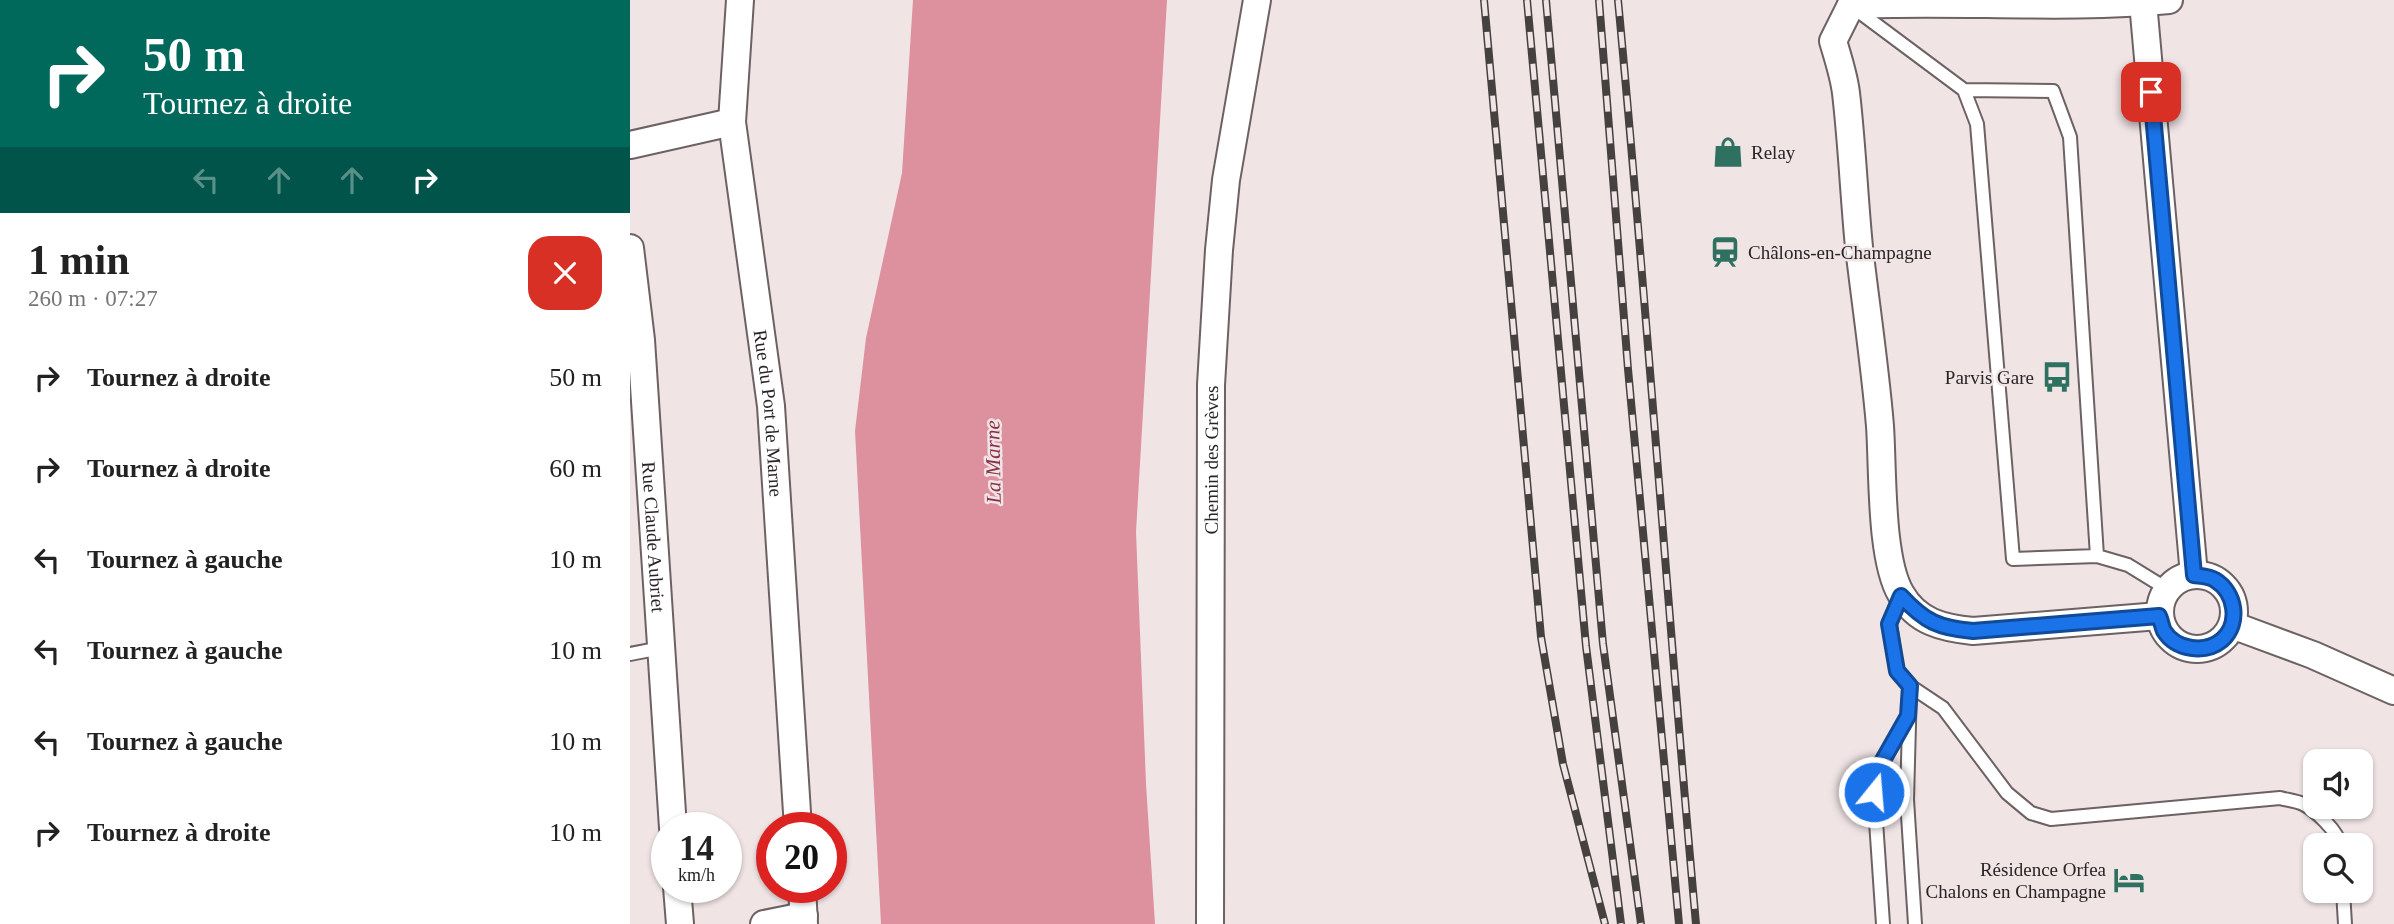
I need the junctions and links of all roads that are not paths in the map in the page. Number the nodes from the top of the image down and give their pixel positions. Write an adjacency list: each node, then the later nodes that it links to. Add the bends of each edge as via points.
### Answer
1 (740, 0): 6 (street, Rue du Port de Marne)
2 (1257, 0): 28 (street, Chemin des Grèves, via 1226,180 1211,385)
3 (2156, 1): 4 (street); 10 (street)
4 (1851, 3): 5 (lane); 12 (street, via 1833,41 1846,91 1880,424 1887,543)
5 (1964, 90): 9 (lane, via 1977,124 2013,559); 9 (lane, via 2053,91 2070,137)
6 (732, 122): 7 (street); 21 (street, Rue du Port de Marne, via 771,406)
7 (630, 145)
8 (630, 248): 15 (street, Rue Claude Aubriet, via 641,340)
9 (2098, 556): 11 (lane, via 2128,565)
10 (2194, 575): 11 (street); 14 (street, via 2212,578 2227,589 2234,607)
11 (2167, 589): 13 (street)
12 (1901, 596): 13 (street, via 1932,623 1973,631); 17 (lane, via 1889,624 1897,671)
13 (2159, 616): 14 (street, via 2165,632 2193,649 2223,639)
14 (2232, 625): 18 (street)
15 (661, 648): 16 (lane); 20 (street, Rue Claude Aubriet)
16 (630, 654)
17 (1910, 686): 19 (lane); 22 (lane, via 1943,708 2007,793 2031,813 2052,819 2280,798 2302,803)
18 (2394, 691)
19 (1908, 716): 29 (lane, via 1878,769 1874,792); 30 (lane, via 1907,800)
20 (672, 812)
21 (797, 812)
22 (2334, 833)
23 (678, 903): 26 (street)
24 (2344, 903): 31 (lane)
25 (804, 920): 27 (street)
26 (680, 924)
27 (764, 924)
28 (1210, 924)
29 (1883, 924)
30 (1915, 924)
31 (2345, 924)

